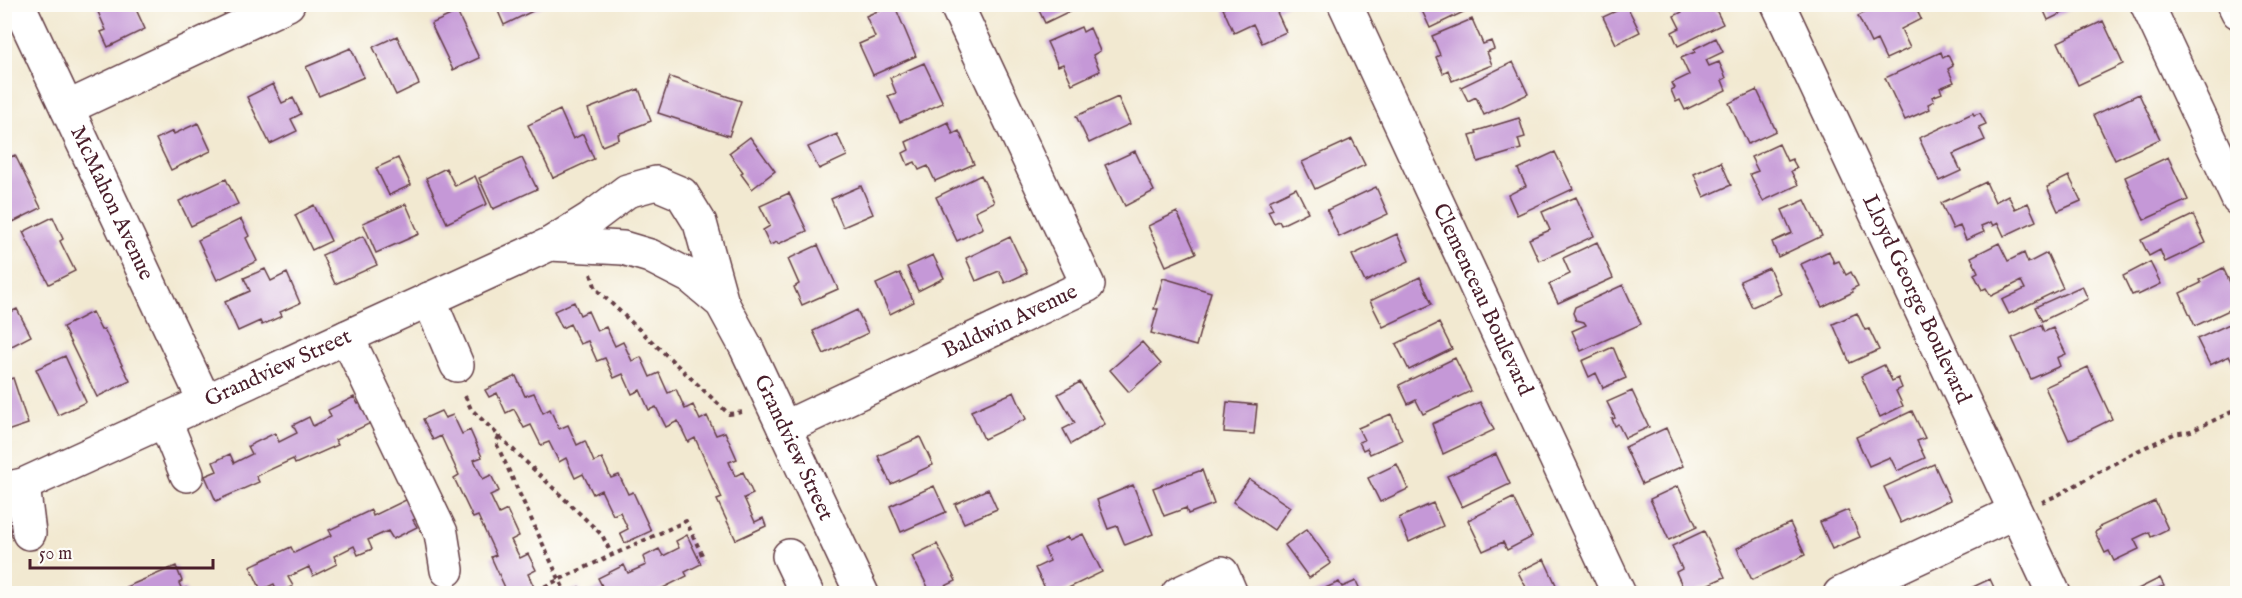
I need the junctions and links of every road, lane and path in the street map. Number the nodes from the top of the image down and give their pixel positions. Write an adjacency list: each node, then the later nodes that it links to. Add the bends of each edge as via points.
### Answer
1 (18, 4): 9 (street, McMahon Avenue)
2 (288, 4): 9 (street)
3 (956, 4): 22 (street, Baldwin Avenue, via 1088,285)
4 (1345, 4): 39 (street, Clemenceau Boulevard)
5 (1778, 4): 26 (street, Lloyd George Boulevard)
6 (2147, 4): 10 (street)
7 (2234, 4): 8 (street)
8 (2238, 12)
9 (67, 108): 18 (street, McMahon Avenue)
10 (2238, 199)
11 (550, 244): 13 (street, Grandview Street); 14 (street, Grandview Street, via 623,248 650,256 691,277); 14 (street, Grandview Street, via 627,191 657,183 682,194 700,223)
12 (591, 274): 20 (path, via 596,289 729,414)
13 (429, 299): 15 (street, Grandview Street); 16 (street)
14 (722, 303): 22 (street, Grandview Street)
15 (347, 338): 18 (street, Grandview Street); 31 (street, via 441,533)
16 (457, 365)
17 (465, 396): 23 (path, via 471,409)
18 (205, 402): 21 (street, Grandview Street)
19 (2238, 409): 26 (path, via 2192,431 2174,434 2056,496)
20 (743, 412)
21 (165, 421): 24 (street); 25 (street, Grandview Street)
22 (784, 428): 36 (street, Grandview Street)
23 (499, 436): 28 (path, via 602,535); 32 (path, via 496,442)
24 (188, 475)
25 (14, 487): 27 (street)
26 (2024, 508): 40 (street); 41 (street, Lloyd George Boulevard)
27 (29, 533)
28 (612, 555): 30 (path, via 686,521); 32 (path)
29 (789, 556): 35 (street)
30 (704, 559)
31 (447, 570)
32 (560, 579): 33 (path); 34 (path)
33 (528, 594)
34 (566, 594)
35 (807, 594)
36 (862, 594)
37 (1178, 594): 38 (street, via 1222,573)
38 (1231, 594)
39 (1619, 594)
40 (1840, 594)
41 (2054, 594)

